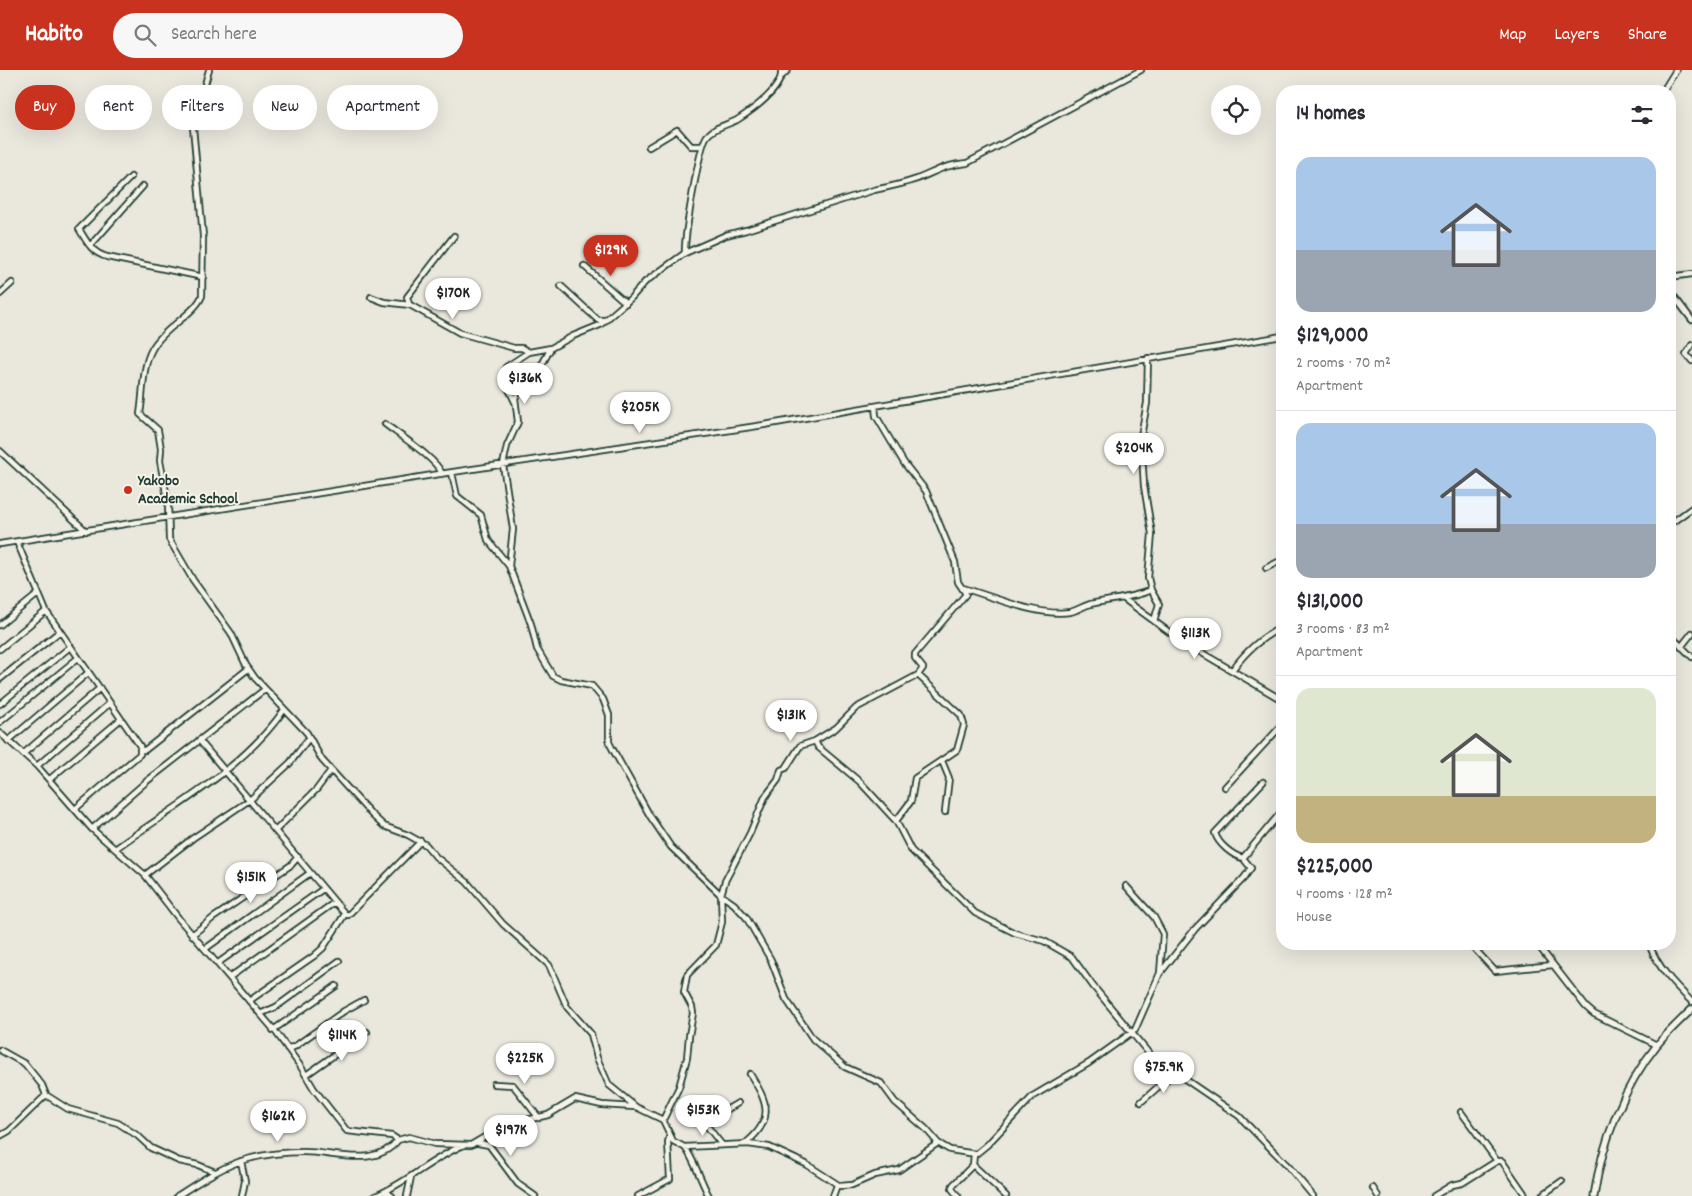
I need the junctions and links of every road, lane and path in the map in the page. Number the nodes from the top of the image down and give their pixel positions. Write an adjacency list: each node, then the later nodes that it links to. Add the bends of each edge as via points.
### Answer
1 (209, 70): 17 (street, via 193,126 204,236)
2 (788, 70): 5 (street)
3 (1141, 70): 13 (street, via 967,163 946,166 910,181 726,235)
4 (1676, 70): 6 (street)
5 (781, 73): 7 (street, via 774,91 738,119 711,132)
6 (1667, 85)
7 (702, 146): 8 (street, via 691,146 677,130); 13 (street, via 695,171)
8 (649, 147)
9 (131, 177): 12 (street, via 79,229)
10 (143, 186): 12 (street)
11 (454, 236): 24 (street, via 407,298)
12 (90, 246): 17 (street, via 100,256)
13 (685, 253): 23 (street, via 645,282)
14 (584, 266): 23 (street)
15 (1692, 274): 16 (street)
16 (1676, 276)
17 (203, 277): 41 (street, via 199,301 156,342 145,369 140,414 158,430)
18 (12, 284): 20 (street)
19 (561, 286): 25 (street, via 598,320)
20 (0, 294)
21 (371, 297): 24 (street)
22 (1676, 299): 26 (street)
23 (626, 303): 25 (street)
24 (410, 305): 30 (street, via 460,333)
25 (606, 320): 29 (street, via 596,328)
26 (1692, 320)
27 (1276, 337): 31 (street)
28 (1692, 345): 32 (street, via 1686,354)
29 (551, 348): 30 (street); 33 (street, via 539,370 521,386)
30 (529, 352): 33 (street, via 505,370 507,388)
31 (1148, 358): 34 (street); 50 (street, via 1147,403 1141,431 1143,480 1152,534 1148,578)
32 (1692, 361)
33 (515, 402): 37 (street, via 518,422)
34 (875, 406): 37 (street); 49 (street, via 876,416 904,463 926,491 955,562 958,582)
35 (385, 424): 39 (street, via 431,460)
36 (0, 451): 43 (street)
37 (503, 465): 38 (street); 47 (street, via 513,529)
38 (452, 473): 39 (street); 47 (street, via 457,496 482,515 488,540)
39 (442, 474): 41 (street)
40 (1692, 508): 42 (street)
41 (169, 518): 43 (street); 65 (street, via 171,545 231,633)
42 (1676, 520)
43 (86, 531): 44 (street)
44 (17, 542): 45 (street); 51 (street)
45 (0, 544)
46 (1276, 563): 48 (street)
47 (509, 566): 108 (street, via 537,649 554,676 592,686 599,692 609,715 609,742 650,816 672,847)
48 (1266, 568)
49 (963, 588): 52 (street, via 1045,613 1070,612 1092,603); 68 (street, via 966,594 915,654 922,668)
50 (1151, 590): 52 (street); 54 (street, via 1159,604)
51 (38, 594): 53 (street); 55 (street)
52 (1124, 599): 54 (street)
53 (46, 611): 57 (street); 62 (street)
54 (1154, 621): 66 (street, via 1180,640)
55 (0, 625)
56 (1276, 630): 66 (street, via 1257,641)
57 (59, 632): 60 (street); 69 (street)
58 (1692, 633): 61 (street)
59 (1676, 642): 61 (street)
60 (70, 647): 63 (street); 74 (street)
61 (1681, 647): 64 (street)
62 (0, 650)
63 (78, 658): 67 (street); 77 (street)
64 (1692, 658)
65 (248, 669): 71 (street); 84 (street)
66 (1233, 669): 72 (street)
67 (88, 673): 70 (street); 82 (street)
68 (918, 675): 83 (street, via 856,708 839,726); 86 (street, via 964,721 957,750)
69 (0, 679)
70 (100, 688): 73 (street); 85 (street)
71 (264, 690): 75 (street); 81 (street)
72 (1276, 696)
73 (110, 703): 76 (street); 87 (street)
74 (0, 704)
75 (284, 710): 80 (street); 88 (street)
76 (121, 719): 84 (street); 90 (street)
77 (0, 722)
78 (1276, 732): 92 (street)
79 (0, 733): 82 (street)
80 (309, 738): 89 (street); 93 (street, via 290,763)
81 (199, 740): 88 (street); 98 (street)
82 (8, 741): 85 (street)
83 (815, 741): 97 (street); 108 (street, via 800,746 767,792)
84 (141, 750): 94 (street)
85 (22, 754): 87 (street)
86 (942, 761): 95 (street, via 949,778); 97 (street, via 914,780 911,801)
87 (38, 766): 90 (street)
88 (226, 770): 93 (street); 101 (street)
89 (331, 770): 99 (street, via 317,789); 100 (street, via 382,824)
90 (50, 779): 94 (street)
91 (1262, 782): 103 (street, via 1215,833 1231,852)
92 (1225, 787)
93 (251, 799): 99 (street); 105 (street)
94 (75, 809): 98 (street)
95 (944, 812)
96 (1276, 817): 103 (street)
97 (896, 821): 129 (street, via 911,850 980,917 1015,933 1044,941 1072,957)
98 (92, 829): 101 (street)
99 (275, 831): 102 (street)
100 (421, 841): 110 (street, via 348,915); 140 (street, via 455,870 503,924 549,965 567,1007 591,1034 607,1082)
101 (115, 849): 105 (street)
102 (298, 857): 104 (street); 111 (street)
103 (1243, 858): 119 (street, via 1251,868 1244,878 1195,929)
104 (310, 873): 107 (street); 112 (street)
105 (145, 875): 111 (street)
106 (1126, 886): 119 (street, via 1154,917 1163,934)
107 (323, 889): 109 (street); 117 (street)
108 (721, 895): 144 (street, via 722,922 716,945 686,978 684,992 693,1013 687,1058 680,1087); 150 (street, via 746,917 771,960 788,1003 820,1046 845,1067 881,1083 895,1102)
109 (335, 902): 110 (street); 120 (street)
110 (345, 914): 123 (street, via 323,948)
111 (192, 935): 112 (street)
112 (205, 949): 117 (street)
113 (1476, 950): 118 (street, via 1495,971)
114 (1542, 950): 118 (street)
115 (1652, 950): 124 (street, via 1665,974)
116 (338, 961): 126 (street, via 276,1007)
117 (218, 963): 120 (street)
118 (1553, 965): 130 (street, via 1594,1014)
119 (1160, 973): 129 (street)
120 (230, 978): 123 (street)
121 (336, 986): 127 (street)
122 (364, 1000): 131 (street, via 294,1047)
123 (249, 1001): 126 (street)
124 (1692, 1002)
125 (1691, 1012): 130 (main road)
126 (260, 1014): 127 (street)
127 (273, 1030): 131 (street)
128 (367, 1032): 135 (street)
129 (1132, 1034): 133 (street, via 1151,1056); 155 (street, via 1033,1096 987,1145)
130 (1657, 1045): 183 (main road, via 1623,1101 1610,1133)
131 (286, 1048): 135 (street)
132 (0, 1050): 137 (street, via 25,1064)
133 (1174, 1073): 138 (street); 164 (street, via 1252,1127)
134 (750, 1074): 151 (street, via 765,1101 766,1110 760,1132)
135 (306, 1075): 148 (street, via 347,1131 392,1136)
136 (494, 1084): 143 (street, via 513,1085)
137 (46, 1095): 147 (street, via 10,1131); 159 (street, via 68,1109 118,1123 151,1148 179,1162)
138 (1141, 1102)
139 (738, 1103): 145 (street)
140 (636, 1107): 143 (street, via 575,1099); 144 (street)
141 (1461, 1112): 156 (street)
142 (698, 1116): 145 (street)
143 (539, 1118): 149 (street, via 518,1122)
144 (663, 1120): 146 (street)
145 (704, 1123): 153 (street)
146 (670, 1133): 154 (street, via 674,1142); 172 (street, via 670,1179)
147 (0, 1136)
148 (398, 1140): 152 (street, via 409,1137 435,1144); 157 (street, via 392,1148 380,1154 360,1157 306,1152 280,1153)
149 (476, 1143): 152 (street); 171 (street, via 489,1145 518,1184)
150 (938, 1143): 155 (street, via 950,1150); 162 (street, via 899,1170)
151 (745, 1144): 153 (street); 162 (street, via 769,1147 786,1154)
152 (464, 1145): 160 (street)
153 (722, 1145): 154 (street)
154 (684, 1148): 173 (street, via 691,1153 698,1177)
155 (974, 1154): 158 (street)
156 (1497, 1160): 180 (street, via 1462,1183); 181 (street, via 1502,1161)
157 (241, 1161): 159 (street); 167 (street, via 245,1181)
158 (973, 1165): 175 (street, via 953,1185 952,1189); 176 (street)
159 (215, 1172): 166 (street)
160 (411, 1178): 165 (street); 170 (street)
161 (1562, 1181): 182 (street)
162 (837, 1186): 174 (street)
163 (1373, 1188): 179 (street)
164 (1308, 1191): 177 (street); 178 (street)
165 (385, 1192): 168 (street); 169 (street)
166 (177, 1196)
167 (242, 1196)
168 (375, 1196)
169 (392, 1196)
170 (407, 1196)
171 (535, 1196)
172 (638, 1196)
173 (709, 1196)
174 (833, 1196)
175 (958, 1196)
176 (1006, 1196)
177 (1302, 1196)
178 (1313, 1196)
179 (1378, 1196)
180 (1434, 1196)
181 (1526, 1196)
182 (1540, 1196)
183 (1594, 1196)

